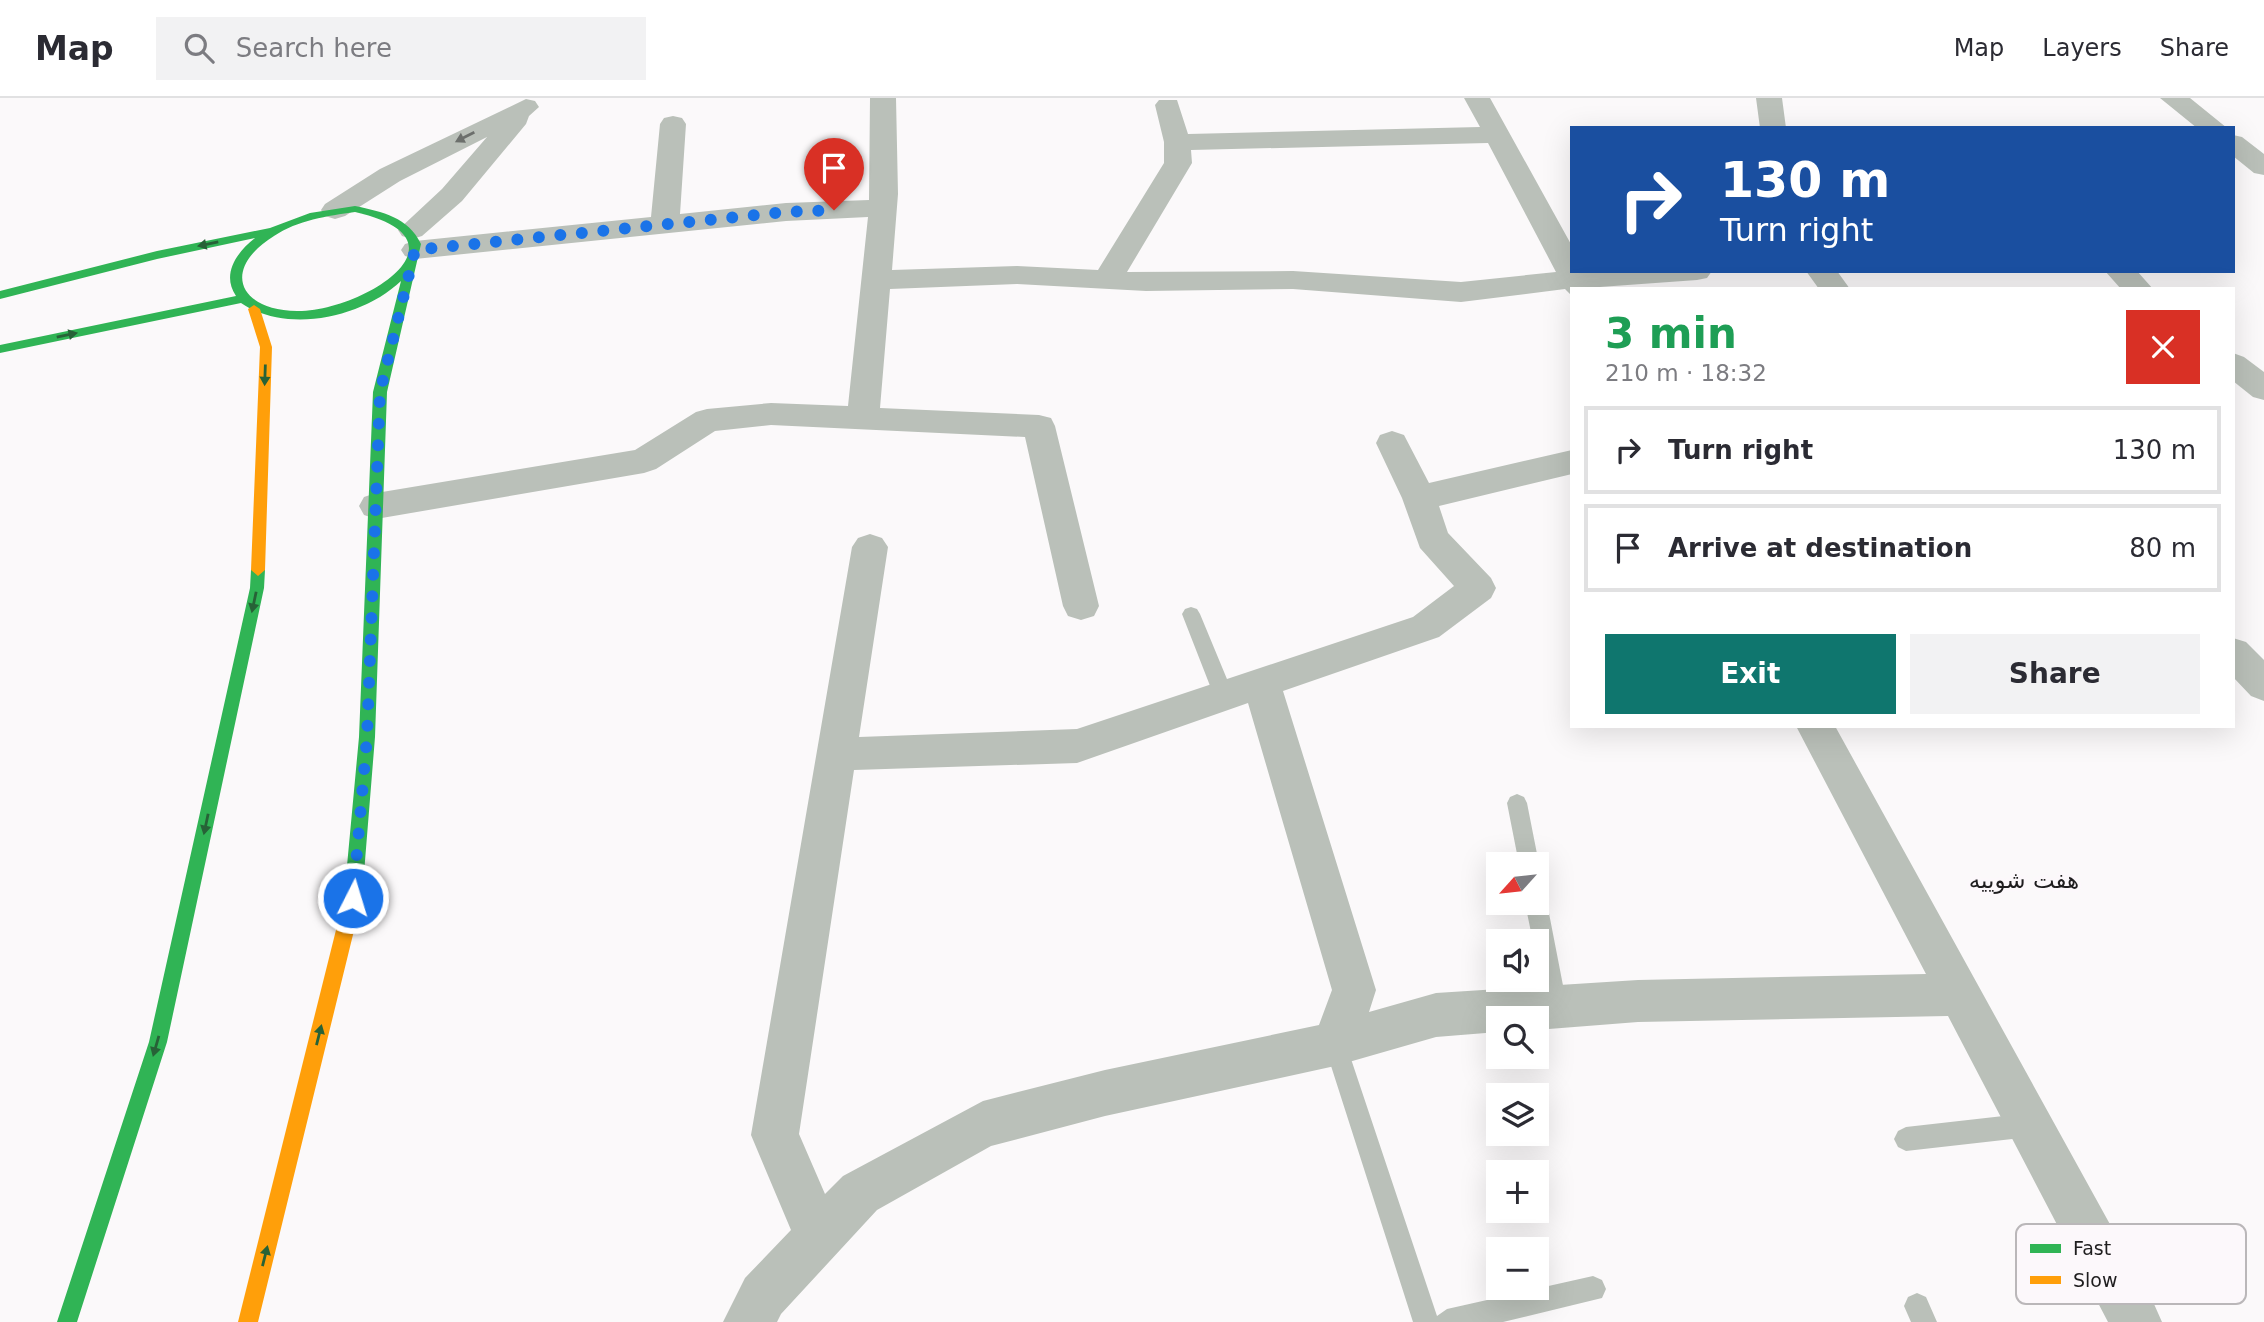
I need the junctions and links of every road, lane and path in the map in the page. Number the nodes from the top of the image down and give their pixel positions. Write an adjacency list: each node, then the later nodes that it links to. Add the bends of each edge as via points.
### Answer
1 (883, 98): 14 (street)
2 (1477, 98): 10 (street)
3 (1769, 98): 8 (street)
4 (2174, 98): 9 (street)
5 (530, 103): 15 (street, one-way to 15, via 390,175); 18 (street)
6 (1168, 105): 11 (street)
7 (673, 124): 16 (street)
8 (1773, 126)
9 (2211, 126)
10 (1497, 135): 11 (street); 19 (street)
11 (1177, 142): 24 (street, via 1178,163)
12 (2235, 144): 13 (street)
13 (2264, 167)
14 (883, 208): 16 (street); 23 (street)
15 (335, 210): 17 (street); 18 (street, via 390,214)
16 (665, 224): 18 (street)
17 (275, 230): 28 (street, one-way to 28); 29 (street, via 238,265 234,283)
18 (413, 246): 29 (street, via 401,275 358,303 301,316 275,315); 37 (street, via 380,392)
19 (1570, 271)
20 (1679, 273): 25 (street)
21 (1823, 273): 26 (street)
22 (2122, 273): 27 (street)
23 (876, 280): 24 (street, via 1017,275); 33 (street)
24 (1107, 280): 25 (street, via 1293,280 1461,292)
25 (1577, 284)
26 (1833, 287)
27 (2136, 287)
28 (0, 295)
29 (248, 304): 30 (street, one-way to 29); 58 (street, one-way to 58, via 266,347 257,588 158,1042)
30 (0, 349)
31 (2235, 366): 32 (street)
32 (2264, 388)
33 (863, 417): 37 (street, via 771,414 707,420 644,461); 39 (street, via 1039,426)
34 (1391, 443): 36 (street)
35 (1570, 462): 36 (street)
36 (1419, 498): 43 (street, via 1433,539 1478,588 1426,627)
37 (376, 506): 59 (street, one-way to 37, via 353,898 367,737)
38 (870, 547): 45 (street)
39 (1081, 606)
40 (1191, 614): 43 (lane)
41 (2235, 655): 42 (street)
42 (2264, 685)
43 (1242, 690): 45 (street, via 1077,746); 51 (street, via 1354,990)
44 (1816, 728): 49 (street)
45 (837, 754): 55 (street, via 775,1135)
46 (1517, 803): 47 (lane)
47 (1527, 852)
48 (1538, 915): 50 (lane)
49 (1960, 995): 50 (street); 52 (street)
50 (1556, 1006): 51 (street, via 1436,1015)
51 (1335, 1044): 55 (street, via 1105,1093 983,1125 860,1193); 61 (lane)
52 (2030, 1125): 53 (lane); 54 (street)
53 (1906, 1139)
54 (2083, 1224)
55 (819, 1237): 60 (street, via 763,1296)
56 (1593, 1289): 62 (lane)
57 (2126, 1304): 63 (street)
58 (67, 1322)
59 (248, 1322)
60 (749, 1322)
61 (1426, 1322)
62 (1447, 1322)
63 (2136, 1322)

